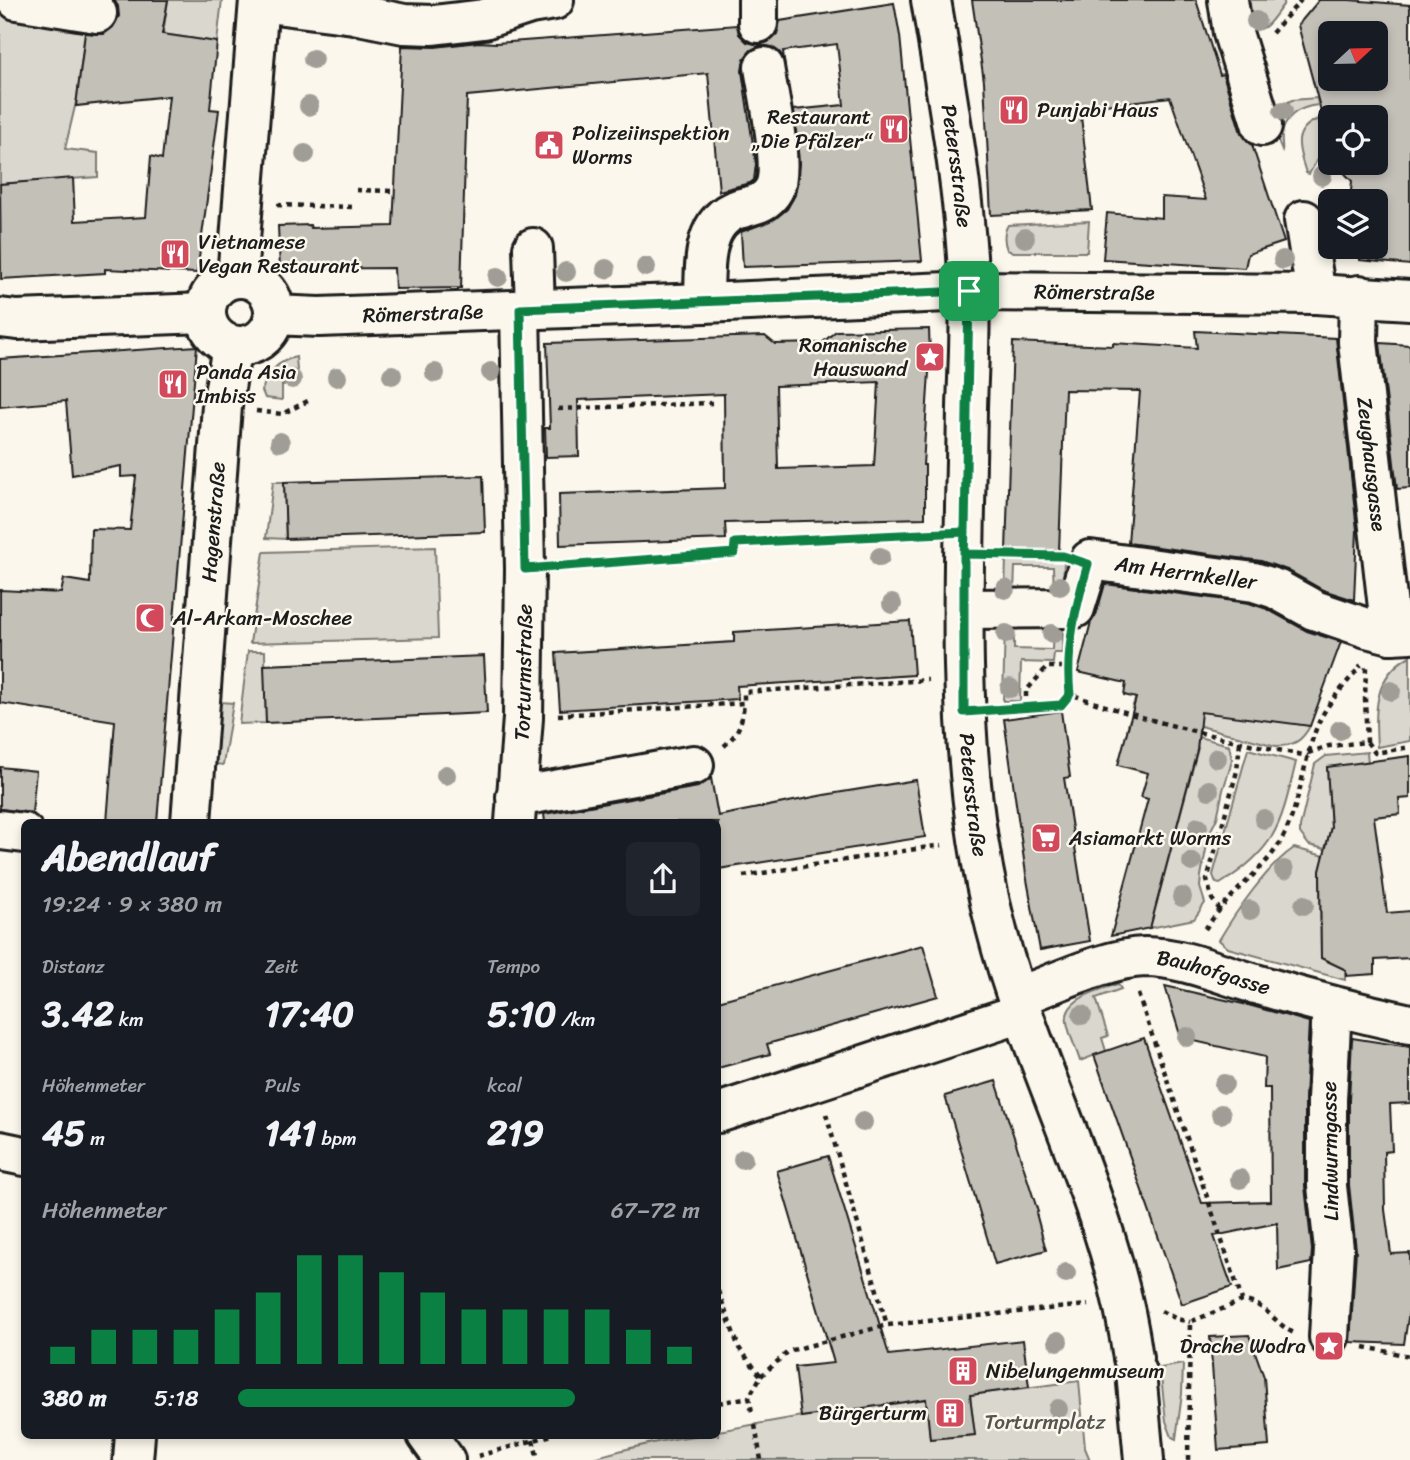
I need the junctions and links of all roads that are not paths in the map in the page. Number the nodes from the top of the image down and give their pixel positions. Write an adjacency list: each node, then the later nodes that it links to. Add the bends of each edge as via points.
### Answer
1 (18, 0): 6 (street)
2 (554, 0): 5 (street, via 484,19 433,25)
3 (931, 0): 12 (street, Petersstraße, via 954,139)
4 (1228, 0): 8 (street, via 1233,33)
5 (259, 1): 11 (street)
6 (97, 13)
7 (764, 67): 16 (street, via 776,140 776,186 769,198 725,215 716,225 706,256)
8 (1262, 126)
9 (1304, 220): 13 (street)
10 (533, 248): 17 (street, Torturmstraße)
11 (237, 278): 18 (street, via 216,287 207,299); 19 (street, via 252,280 265,289)
12 (969, 291): 13 (street, Römerstraße); 16 (street, Römerstraße); 22 (street, Petersstraße)
13 (1316, 294): 14 (street, Römerstraße)
14 (1359, 295): 15 (street, Römerstraße); 23 (street, Zeughausgasse, via 1358,342)
15 (1410, 300)
16 (704, 303): 17 (street, Römerstraße)
17 (527, 309): 19 (street, Römerstraße); 25 (street, Torturmstraße, via 513,399 525,569 523,718)
18 (205, 313): 20 (street); 21 (street, via 214,336)
19 (274, 315): 21 (street, via 263,338 250,345)
20 (0, 318)
21 (232, 346): 26 (street, Hagenstraße, via 222,405)
22 (965, 609): 23 (street, Am Herrnkeller, via 1075,608 1090,560 1254,582 1314,610); 29 (street, Petersstraße, via 964,694 978,839 1001,951)
23 (1400, 633)
24 (694, 765): 25 (street)
25 (515, 810)
26 (191, 819)
27 (0, 830): 28 (street)
28 (21, 833)
29 (1020, 1005): 30 (street, Bauhofgasse, via 1111,963 1144,957); 32 (street, Bauhofgasse); 40 (street, Petersstraße, via 1082,1168 1124,1302)
30 (1332, 1007): 31 (street, Bauhofgasse); 35 (street, Lindwurmgasse, via 1327,1186 1334,1249)
31 (1410, 1024)
32 (721, 1112)
33 (0, 1152): 34 (street)
34 (21, 1156)
35 (1329, 1338)
36 (135, 1439): 39 (street)
37 (433, 1439): 38 (street)
38 (461, 1458)
39 (133, 1460)
40 (1144, 1460)

